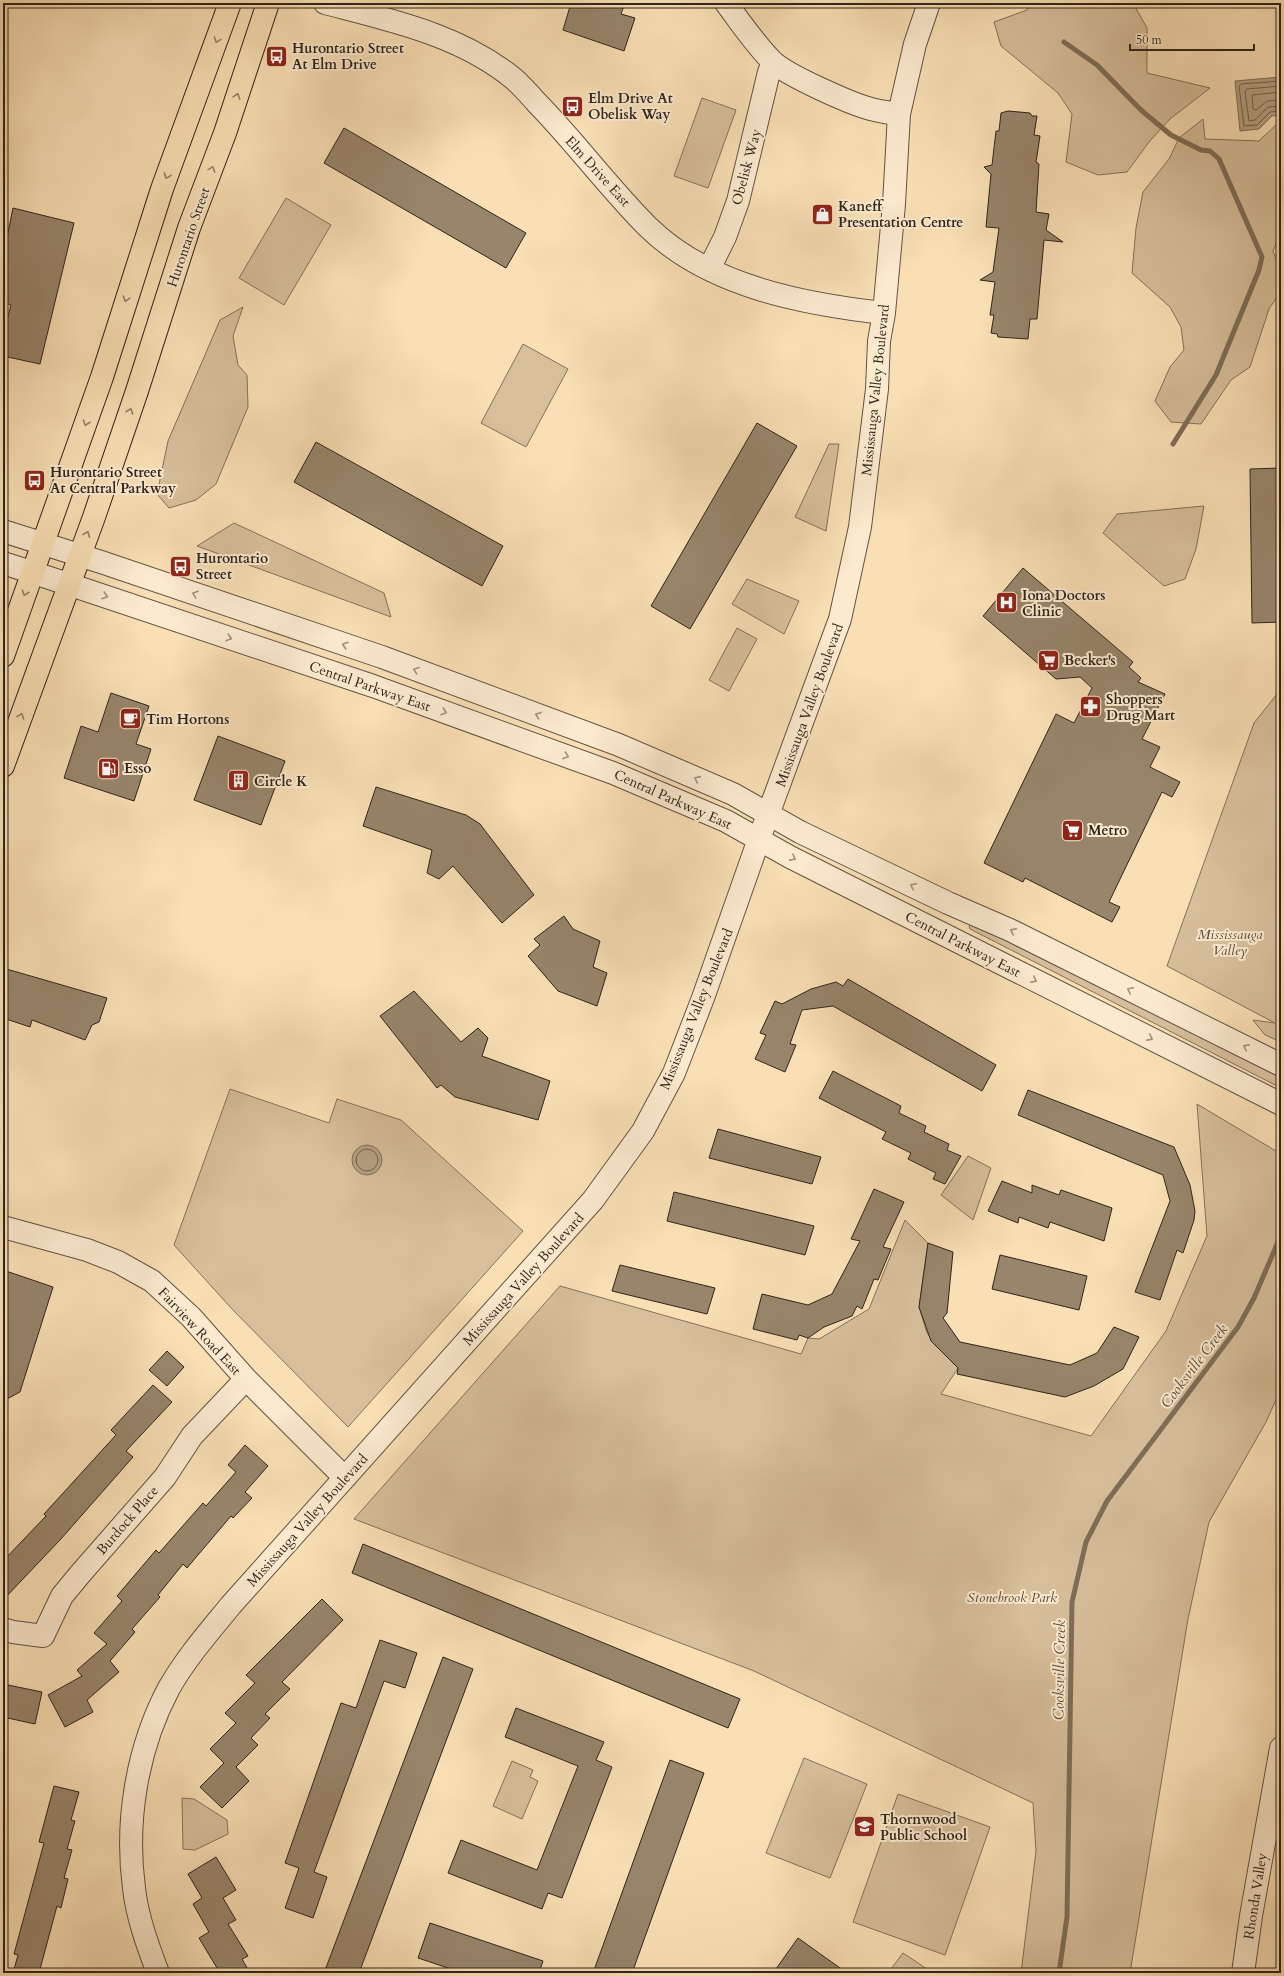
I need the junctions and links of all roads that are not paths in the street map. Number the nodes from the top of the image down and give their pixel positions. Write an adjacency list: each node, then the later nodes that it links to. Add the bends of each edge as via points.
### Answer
1 (230, 3): 11 (main road, one-way to 11, via 157,202 102,377)
2 (268, 3): 12 (main road, Hurontario Street, one-way to 2, via 138,391 189,228 225,133)
3 (325, 3): 8 (street, Elm Drive East, via 427,31 474,53 514,79 648,228 688,259)
4 (726, 3): 6 (street)
5 (929, 3): 7 (street, Mississauga Valley Boulevard, via 915,44)
6 (773, 62): 7 (street, via 805,81 863,107); 8 (street, Obelisk Way, via 738,201 725,237)
7 (899, 114): 9 (street, Mississauga Valley Boulevard)
8 (709, 269): 9 (street, Elm Drive East, via 762,291 816,304)
9 (884, 313): 20 (street, Mississauga Valley Boulevard, via 860,527 851,576 840,619)
10 (3, 531): 11 (street, Central Parkway East)
11 (43, 543): 12 (street, Central Parkway East); 14 (main road)
12 (79, 555): 15 (main road, Hurontario Street); 16 (street, Central Parkway East, one-way to 12)
13 (3, 563): 14 (street, Central Parkway East)
14 (32, 572): 15 (street, Central Parkway East); 18 (main road, one-way to 18)
15 (68, 584): 17 (street, Central Parkway East, one-way to 17); 19 (main road, Hurontario Street, one-way to 15)
16 (264, 618): 17 (street); 20 (street, Central Parkway East, one-way to 16, via 733,794 619,745 382,657)
17 (254, 646): 21 (street, Central Parkway East, one-way to 21, via 481,724 613,773 726,821)
18 (3, 656)
19 (3, 766)
20 (769, 814): 21 (street, Mississauga Valley Boulevard); 22 (street, Central Parkway East, one-way to 20, via 1010,930 800,832)
21 (759, 839): 23 (street, Central Parkway East, one-way to 23, via 790,857); 26 (street, Mississauga Valley Boulevard, via 674,1073 642,1131 588,1206)
22 (1281, 1065)
23 (1277, 1102)
24 (3, 1227): 25 (street, Fairview Road East, via 87,1250 118,1262 152,1281 191,1317)
25 (246, 1380): 26 (street, Fairview Road East); 27 (street, Burdock Place, via 192,1436 165,1477 62,1596 43,1636)
26 (344, 1477): 29 (street, Mississauga Valley Boulevard, via 231,1605 187,1660 169,1688 155,1720 140,1764 131,1845 134,1889 147,1945)
27 (3, 1629)
28 (1281, 1750): 30 (street, Rhonda Valley)
29 (158, 1973)
30 (1243, 1973)

